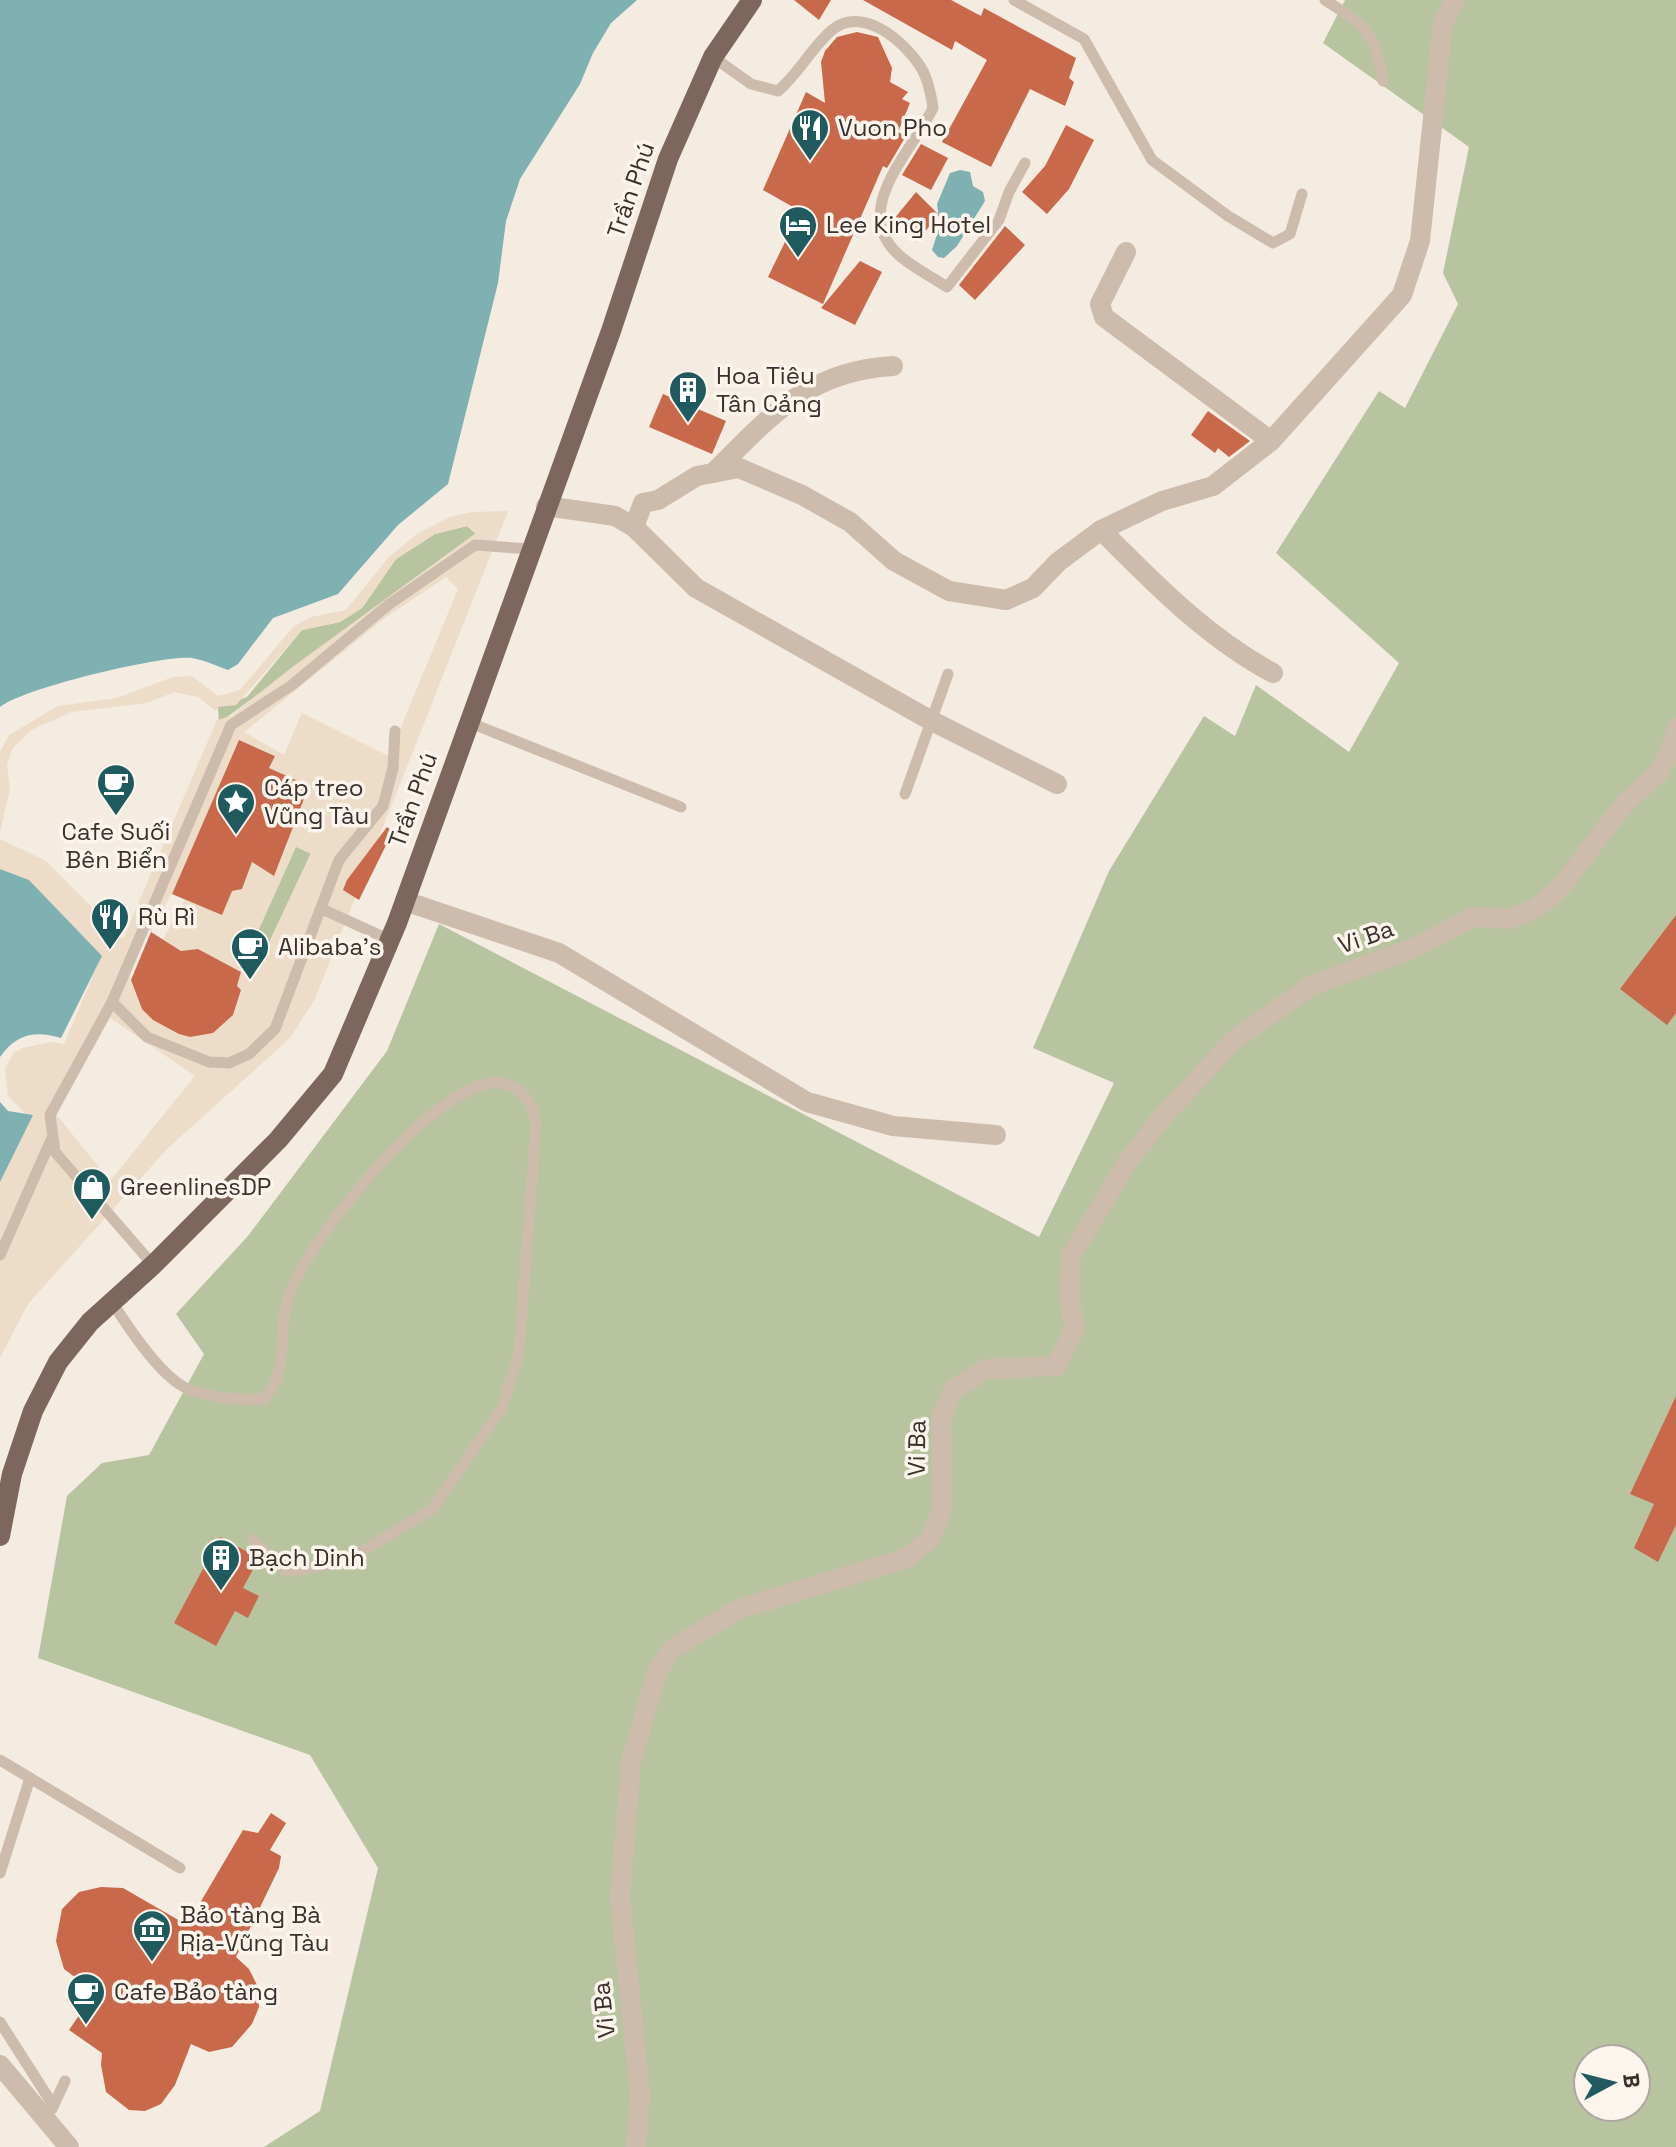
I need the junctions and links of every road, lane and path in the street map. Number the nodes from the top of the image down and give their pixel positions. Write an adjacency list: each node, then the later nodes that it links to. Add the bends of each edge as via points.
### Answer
1 (752, 0): 5 (main road, Trần Phú)
2 (1014, 0): 8 (lane, via 1084,39 1152,160 1228,216 1273,243 1290,234)
3 (1325, 0): 6 (lane, via 1369,32)
4 (1455, 0): 11 (street, via 1443,23 1420,241 1402,295)
5 (713, 57): 7 (lane, via 751,84 778,91 833,29 845,23 872,25 900,42 921,67 933,108 877,209 883,235 899,255 947,287 999,220); 13 (main road, Trần Phú, via 668,159)
6 (1383, 81)
7 (1025, 163)
8 (1302, 194)
9 (1126, 252): 11 (street, via 1100,304 1104,317)
10 (893, 366): 12 (street, via 858,368 816,383 768,419)
11 (1271, 441): 15 (street, via 1213,486 1162,501)
12 (713, 473): 14 (street, via 643,503); 15 (street, via 739,468 802,495 850,522 894,561 971,597 1006,600 1033,588)
13 (546, 506): 14 (street, via 615,516); 16 (main road, Trần Phú)
14 (634, 527): 19 (street, via 696,588)
15 (1101, 530): 17 (street, via 1164,594 1231,650)
16 (530, 549): 20 (main road, Trần Phú); 29 (lane, via 475,545 388,605 292,685 231,725)
17 (1273, 673)
18 (948, 674): 19 (lane)
19 (930, 720): 23 (street); 24 (lane)
20 (468, 722): 25 (lane); 26 (main road, Trần Phú)
21 (1676, 728): 46 (street, Vi Ba, via 1659,772 1626,802 1559,889 1535,909 1509,919 1473,917 1414,948 1312,985 1234,1040 1166,1113 1128,1161 1071,1256 1069,1297 1075,1329 1056,1366 986,1369 953,1390 941,1416 942,1510 930,1539 907,1558 739,1609 672,1649 657,1672 631,1761 620,1897 640,2093)
22 (395, 731): 27 (lane, via 383,806 339,860)
23 (1057, 784)
24 (905, 794)
25 (681, 807)
26 (405, 901): 28 (main road, Trần Phú); 30 (street, via 559,953 807,1102 893,1126)
27 (322, 909): 28 (lane); 29 (lane, via 275,1029 249,1054 229,1063 188,1056 147,1037)
28 (390, 940): 33 (main road, Trần Phú, via 333,1074 278,1140)
29 (112, 1002): 31 (lane, via 50,1115)
30 (996, 1135)
31 (51, 1140): 32 (lane); 33 (lane, via 55,1152)
32 (0, 1255)
33 (153, 1265): 34 (main road, Trần Phú)
34 (112, 1302): 35 (main road, Trần Phú, via 90,1322 43,1387 12,1474); 36 (lane, via 141,1345 184,1387 245,1401 264,1399 277,1383 290,1293 346,1203 426,1118 471,1087 496,1082 520,1090 533,1105 536,1123 519,1353 502,1408 432,1509 356,1555 287,1572)
35 (0, 1536)
36 (253, 1540)
37 (0, 1760): 38 (lane)
38 (30, 1778): 39 (lane); 40 (lane)
39 (180, 1868)
40 (0, 1873)
41 (0, 2022): 44 (lane)
42 (0, 2065): 44 (street)
43 (65, 2081): 44 (lane)
44 (50, 2112): 45 (street)
45 (69, 2147)
46 (636, 2147)

